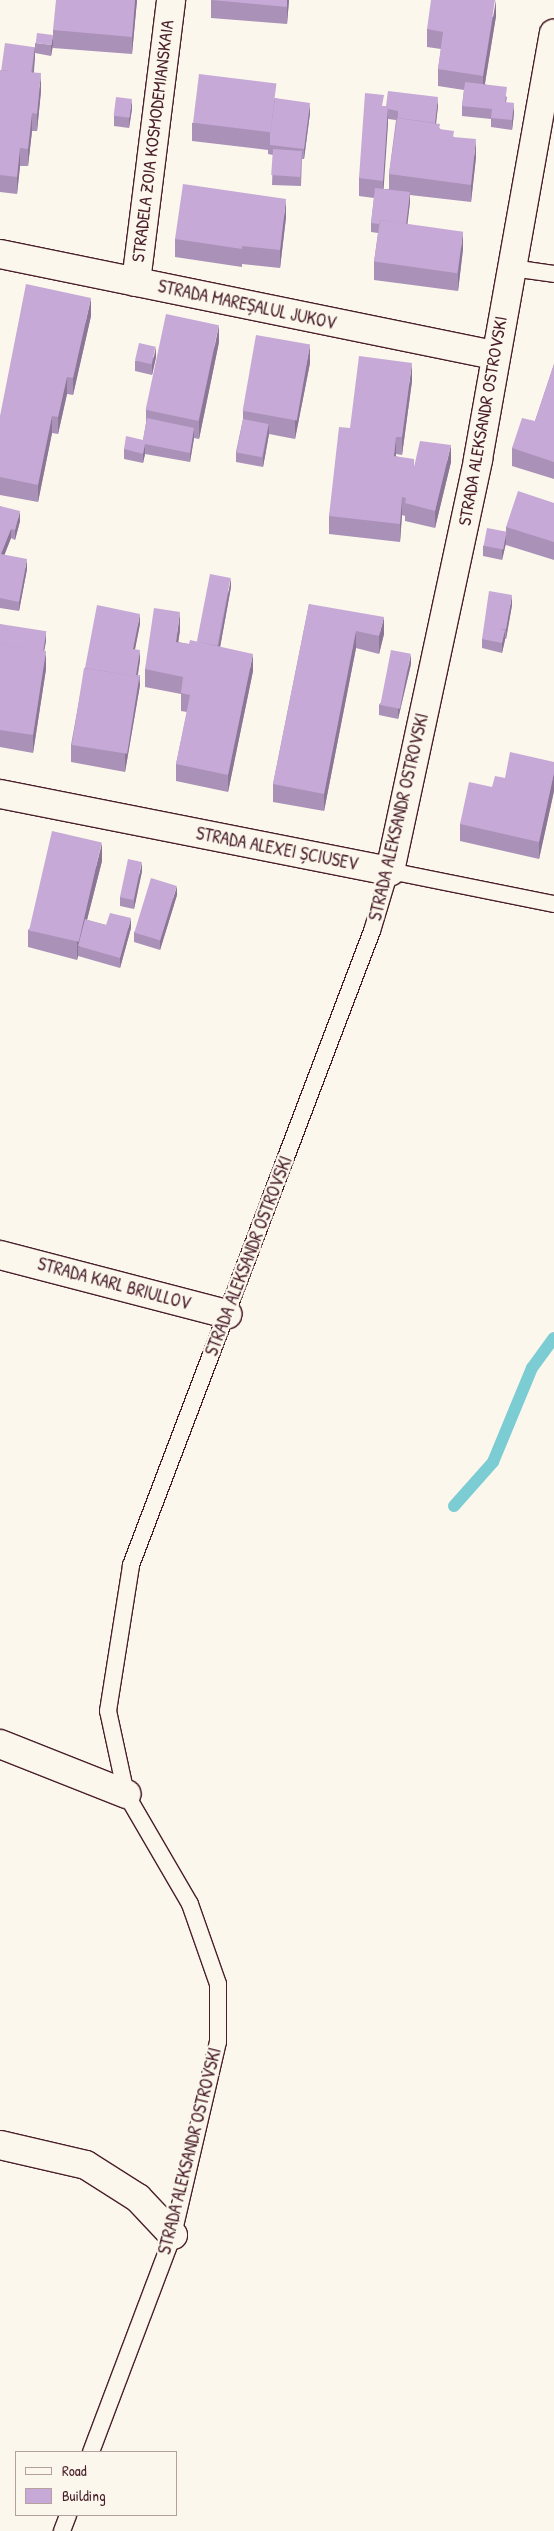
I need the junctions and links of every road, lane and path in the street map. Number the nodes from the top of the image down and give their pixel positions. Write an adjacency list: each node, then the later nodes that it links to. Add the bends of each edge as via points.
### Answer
1 (171, 0): 6 (street, STRADELA ZOIA KOSMODEMIANSKAIA)
2 (554, 34): 4 (street, STRADA ALEKSANDR OSTROVSKI)
3 (0, 254): 6 (street, STRADA MAREȘALUL JUKOV)
4 (512, 268): 5 (lane); 7 (street, STRADA ALEKSANDR OSTROVSKI)
5 (554, 274)
6 (136, 282): 7 (street, STRADA MAREȘALUL JUKOV)
7 (494, 355): 9 (street, STRADA ALEKSANDR OSTROVSKI, via 478,459)
8 (0, 794): 9 (street, STRADA ALEXEI ȘCIUSEV)
9 (390, 871): 10 (lane, STRADA ALEXEI ȘCIUSEV); 12 (lane, STRADA ALEKSANDR OSTROVSKI, via 372,932)
10 (554, 904)
11 (0, 1255): 12 (street, STRADA KARL BRIULLOV)
12 (227, 1314): 14 (lane, STRADA ALEKSANDR OSTROVSKI, via 132,1565 108,1711)
13 (0, 1744): 14 (street)
14 (126, 1794): 16 (lane, STRADA ALEKSANDR OSTROVSKI, via 190,1904 218,1984 218,2042)
15 (0, 2145): 16 (street, via 86,2165 138,2198)
16 (173, 2235): 17 (lane, STRADA ALEKSANDR OSTROVSKI)
17 (91, 2451)
18 (68, 2516): 19 (lane)
19 (62, 2531)

